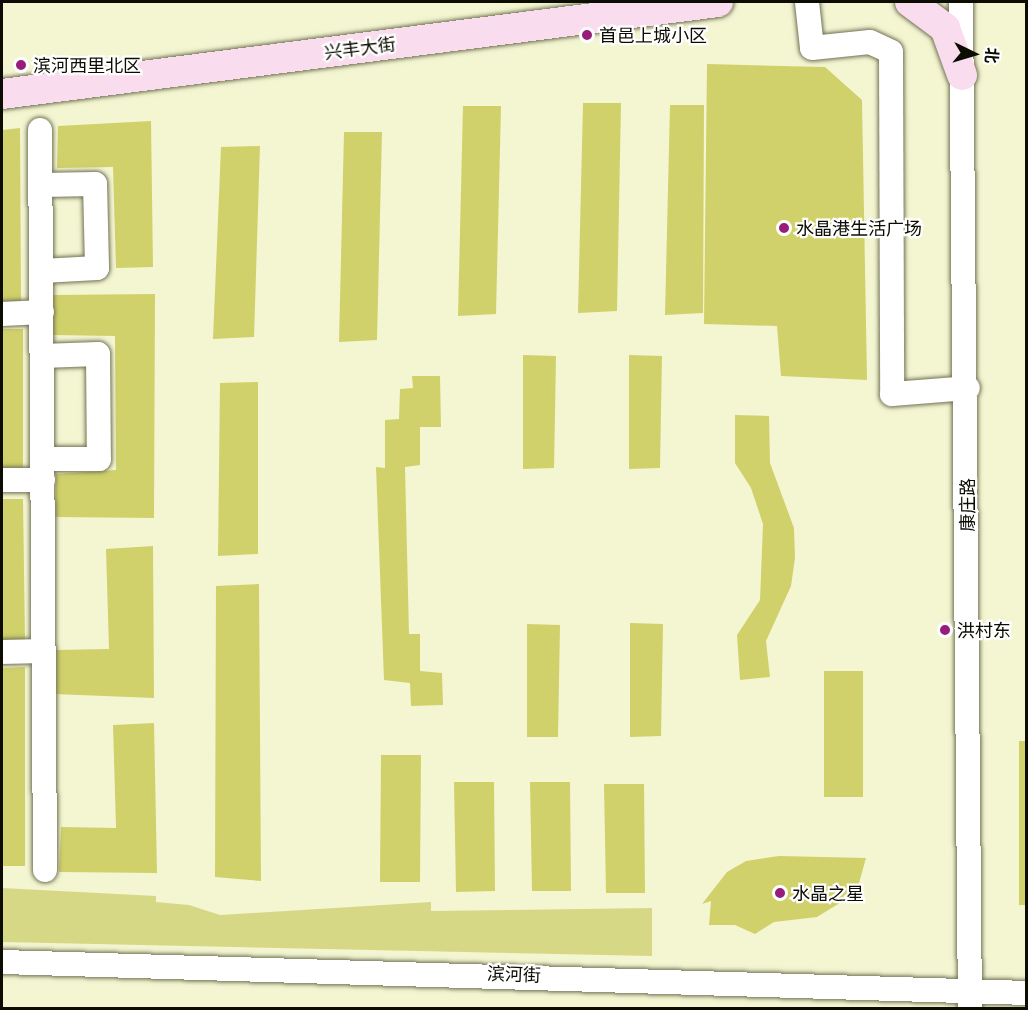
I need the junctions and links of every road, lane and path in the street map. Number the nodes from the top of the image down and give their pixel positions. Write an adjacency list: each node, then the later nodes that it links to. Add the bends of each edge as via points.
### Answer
1 (568, 2): 7 (main road, 兴丰大街)
2 (718, 2): 8 (main road, 兴丰大街)
3 (807, 2): 15 (street, via 812,48 870,42 891,52 892,394)
4 (910, 2): 6 (main road, via 945,28)
5 (961, 2): 6 (street, 康庄路)
6 (963, 75): 15 (street, 康庄路)
7 (2, 77)
8 (2, 94)
9 (40, 130): 10 (street)
10 (41, 185): 11 (street); 11 (street, via 95,184 98,268)
11 (42, 271): 12 (street)
12 (42, 312): 13 (street); 14 (street)
13 (2, 314)
14 (42, 356): 16 (street); 16 (street, via 98,354 99,459)
15 (968, 388): 23 (street, 康庄路)
16 (43, 470): 17 (street); 18 (street)
17 (2, 480)
18 (44, 651): 19 (street); 20 (street)
19 (2, 652)
20 (45, 870)
21 (2, 962): 23 (street, 滨河街)
22 (1026, 993): 23 (street, 滨河街)
23 (970, 1000)

